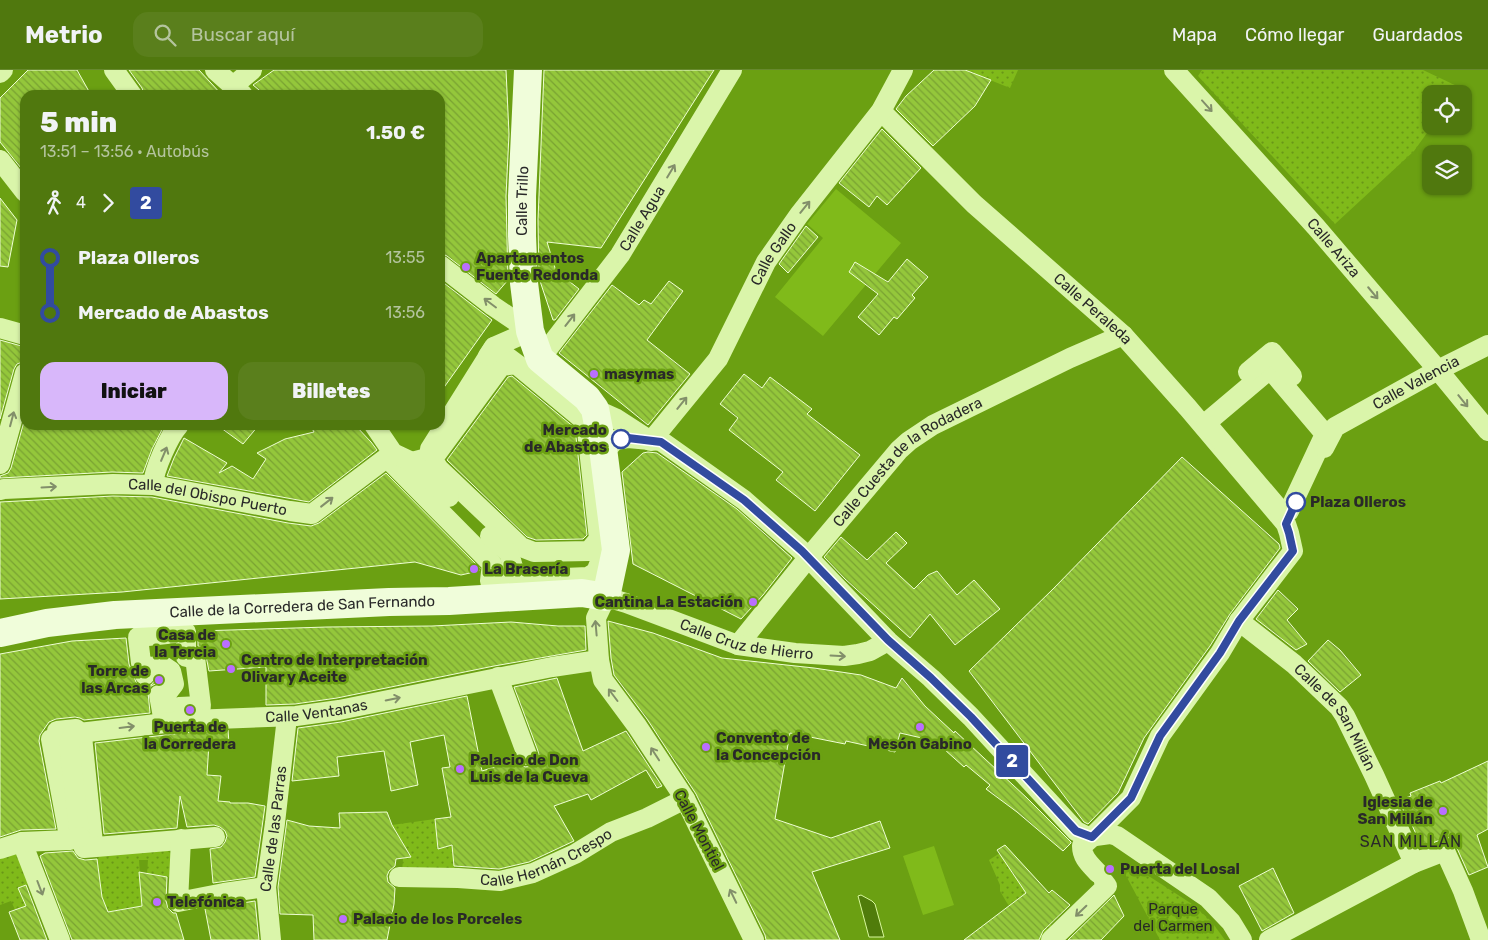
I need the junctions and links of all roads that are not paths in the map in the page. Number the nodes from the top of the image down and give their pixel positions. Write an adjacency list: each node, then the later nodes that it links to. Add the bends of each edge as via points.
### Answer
1 (3, 70): 8 (street)
2 (114, 70): 10 (street)
3 (215, 70): 11 (street)
4 (252, 70): 11 (street)
5 (528, 70): 17 (street, Calle Trillo, via 522,226)
6 (732, 70): 22 (street, Calle Agua, one-way to 6, via 620,254)
7 (903, 70): 12 (street, Calle Gallo)
8 (0, 73)
9 (1182, 73): 24 (street, Calle Ariza, one-way to 24)
10 (128, 90)
11 (238, 90)
12 (881, 111): 19 (street, Calle Peraleda, via 974,204); 36 (street, Calle Gallo, one-way to 12, via 718,359 766,262)
13 (0, 160): 14 (street)
14 (20, 186)
15 (445, 269): 17 (street, one-way to 15)
16 (0, 328): 18 (street)
17 (530, 331): 21 (street); 22 (street, Calle Trillo)
18 (20, 334)
19 (1123, 334): 28 (street, Calle Peraleda); 44 (street, Calle Cuesta de la Rodadera, via 942,421 909,441)
20 (1488, 345): 24 (street, Calle Valencia)
21 (494, 347): 27 (street); 30 (street); 45 (street, via 591,418 607,552 596,572 588,578)
22 (540, 359): 26 (street, via 587,398)
23 (1270, 369): 23 (street, via 1206,423 1280,510 1289,511 1325,434)
24 (1438, 370): 29 (street, Calle Valencia); 35 (street, Calle Ariza, one-way to 35)
25 (20, 391): 40 (street, one-way to 25)
26 (595, 409): 36 (street); 38 (street)
27 (445, 416)
28 (1194, 416): 29 (street, via 1272,352); 43 (street, Calle Peraleda)
29 (1340, 424): 43 (street)
30 (445, 425)
31 (175, 430): 41 (street, one-way to 31)
32 (377, 430): 37 (street)
33 (435, 430): 39 (street)
34 (442, 430): 39 (street, via 430,449 437,453 501,366 516,364 586,422 599,539 589,551 534,552 522,547 431,457)
35 (1488, 431)
36 (651, 441): 38 (street, via 615,440); 44 (street, via 661,442 744,500)
37 (393, 453): 39 (street); 41 (street, Calle del Obispo Puerto, one-way to 37, via 312,514)
38 (604, 456): 46 (street, via 616,550)
39 (412, 462): 45 (street, via 509,554)
40 (0, 464)
41 (153, 485): 42 (street, Calle del Obispo Puerto, one-way to 41)
42 (0, 490)
43 (1286, 524): 47 (street, via 1293,551)
44 (808, 558): 49 (street); 50 (street, Calle Cuesta de la Rodadera)
45 (519, 588): 46 (street, Calle de la Corredera de San Fernando); 48 (street, Calle de la Corredera de San Fernando, via 449,601 115,615 47,623)
46 (606, 597): 50 (street, Calle Cruz de Hierro); 51 (street, Calle Montiel, one-way to 46, via 596,618)
47 (1239, 621): 59 (street, via 1160,736 1131,798); 63 (street, Calle de San Millán, via 1294,664 1339,707)
48 (0, 633)
49 (888, 640): 50 (street, Calle Cruz de Hierro, one-way to 49, via 844,656 864,653); 59 (street, via 971,717 1076,831)
50 (738, 645)
51 (599, 660): 52 (street, Calle Ventanas); 56 (street, Calle Montiel, one-way to 51, via 603,680)
52 (498, 677): 54 (street, Calle Ventanas, one-way to 52); 55 (street)
53 (190, 714): 53 (street, via 201,706 195,657 186,657 186,632 170,631 138,637 145,675 150,667 162,665 171,671 174,684 167,693 159,694 163,718 179,714 179,707); 54 (street, Calle Ventanas); 57 (street, Calle Ventanas, one-way to 53, via 69,744 72,737 79,733)
54 (287, 718): 65 (street, Calle de las Parras)
55 (527, 755)
56 (685, 800): 64 (street, Calle Hernán Crespo, via 611,832 575,854 533,873 500,882); 68 (street, Calle Montiel, one-way to 56)
57 (80, 837): 60 (street, via 84,848); 61 (street)
58 (215, 837): 60 (street)
59 (1092, 837): 69 (street, one-way to 69, via 1082,846 1082,852 1107,886); 70 (street, via 1117,836 1208,898 1231,922)
60 (181, 839): 65 (street, via 178,902)
61 (22, 842): 62 (street); 66 (street, one-way to 66)
62 (0, 849)
63 (1414, 863): 71 (street); 72 (street, via 1445,851)
64 (399, 877)
65 (266, 887): 67 (street, Calle de las Parras)
66 (60, 940)
67 (271, 940)
68 (754, 940)
69 (1051, 940)
70 (1242, 940)
71 (1269, 940)
72 (1481, 940)

